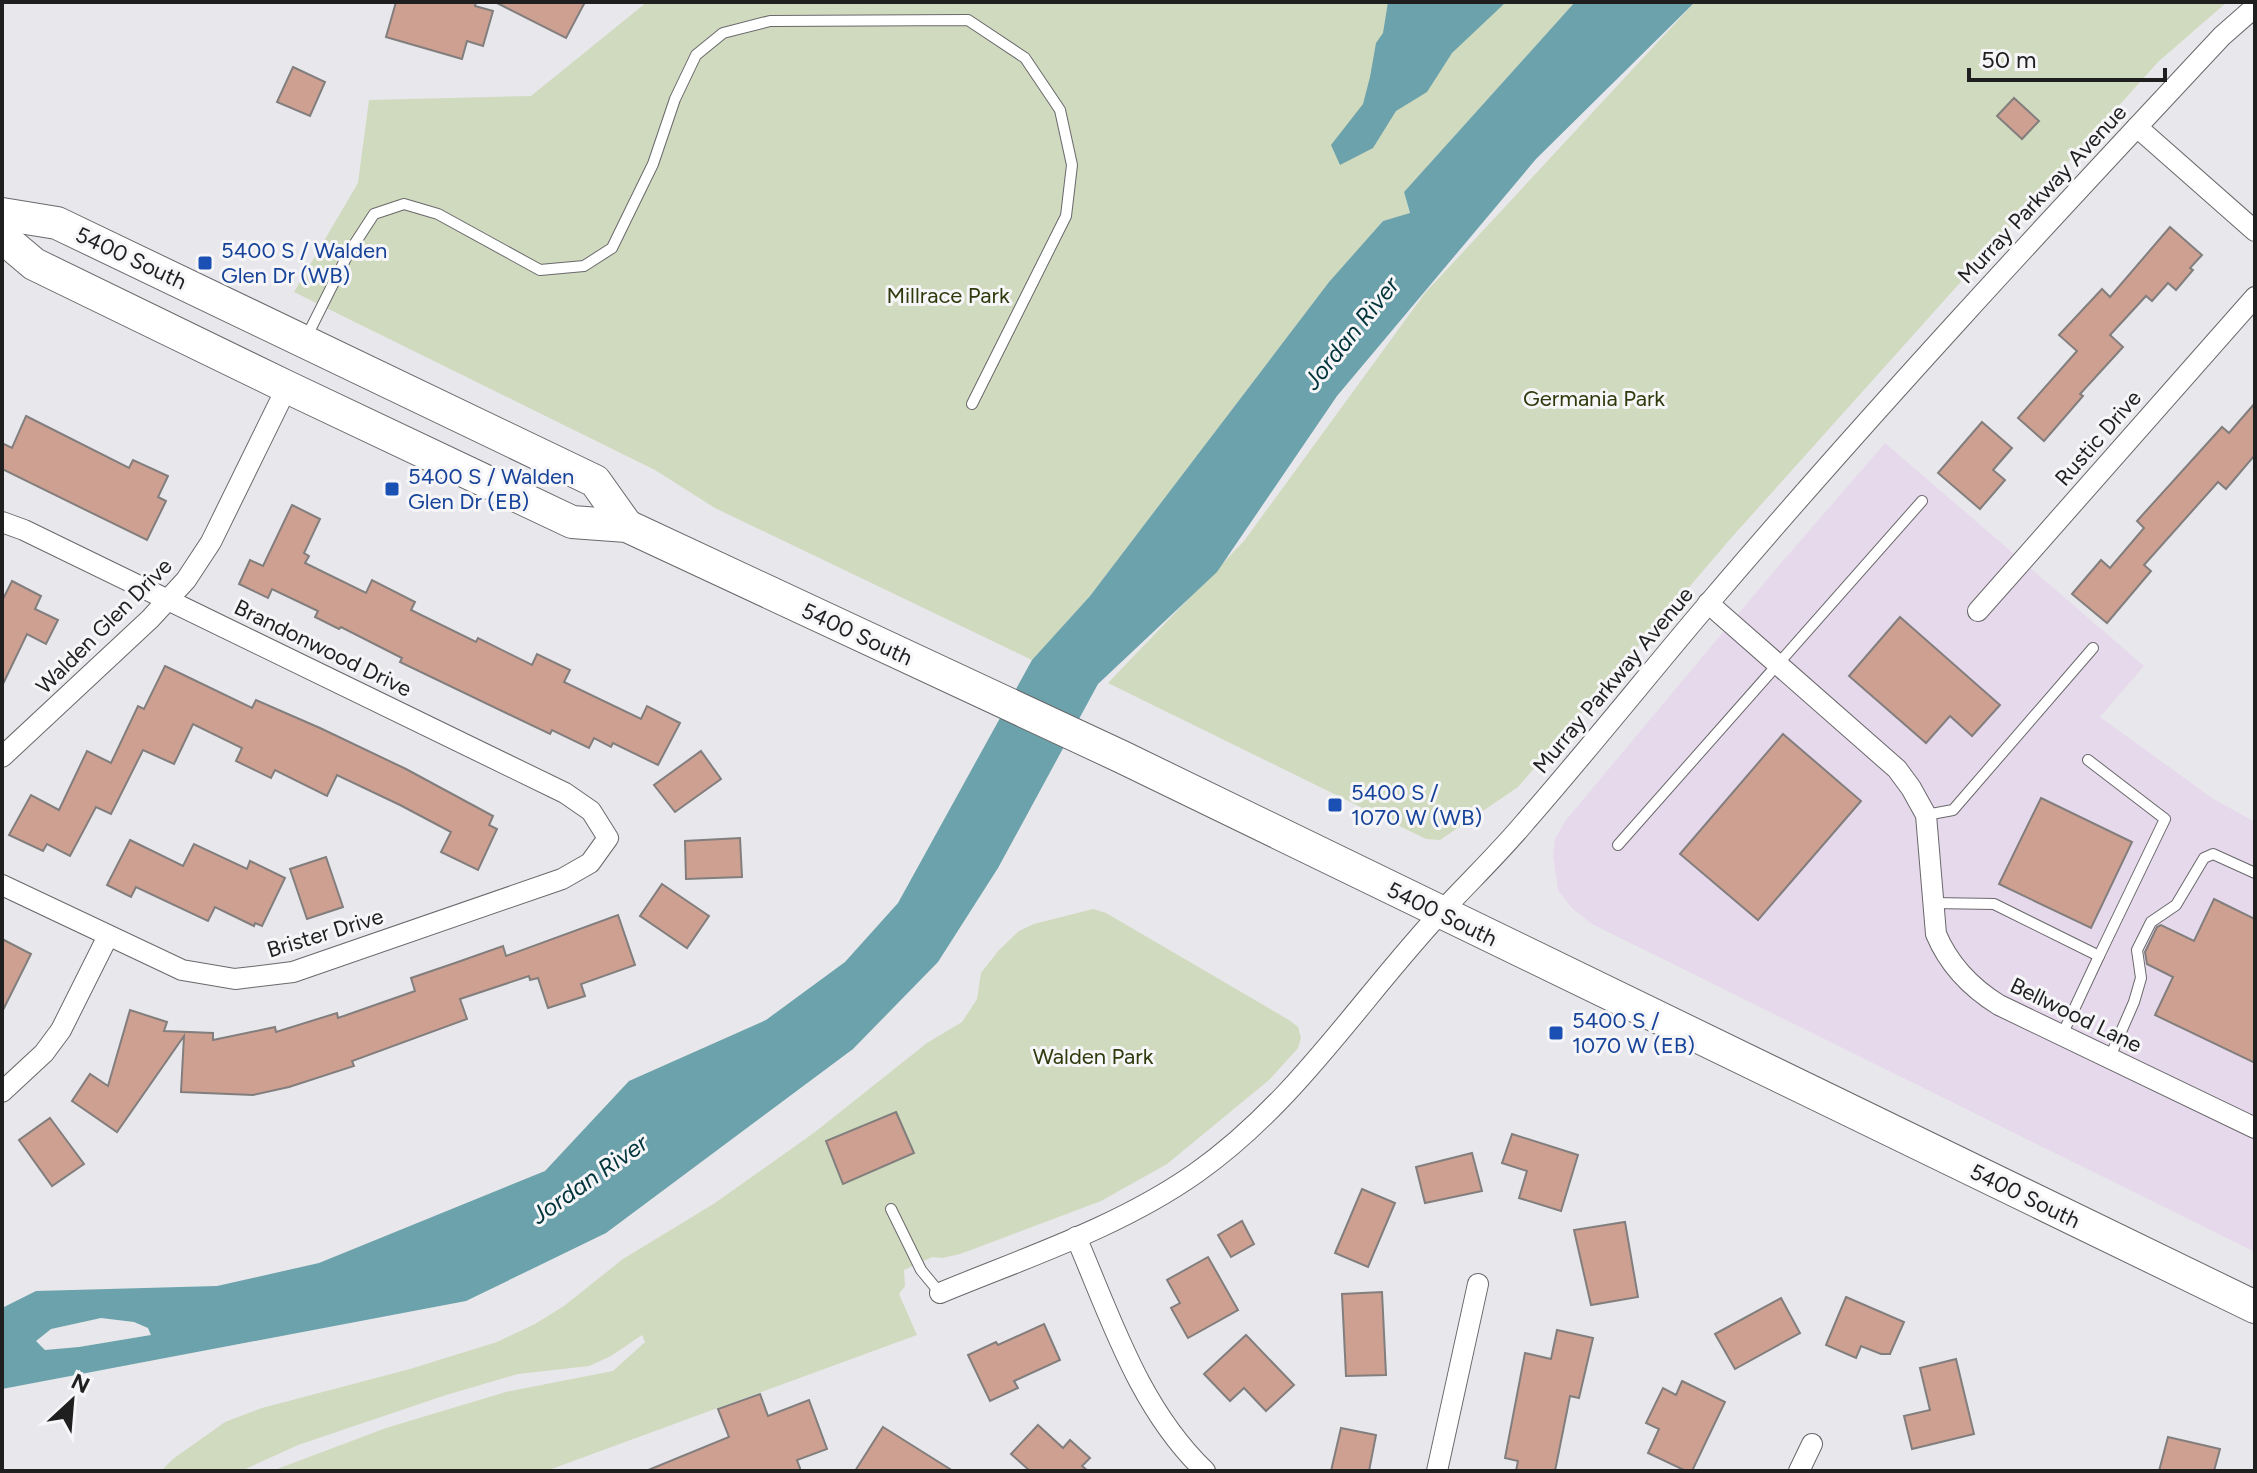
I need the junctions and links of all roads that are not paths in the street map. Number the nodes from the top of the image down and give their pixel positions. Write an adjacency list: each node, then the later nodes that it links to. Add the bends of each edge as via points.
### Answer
1 (2255, 7): 2 (street, Murray Parkway Avenue)
2 (2137, 127): 4 (street); 14 (street, Murray Parkway Avenue)
3 (2, 214): 7 (main road, 5400 South, via 57,223)
4 (2255, 231)
5 (2, 237): 8 (main road, 5400 South, via 34,264)
6 (2255, 297): 15 (street, Rustic Drive)
7 (305, 340): 9 (lane, via 374,214 404,204 438,214 540,270 584,266 612,248 653,164 696,55 723,33 770,21 968,20 1025,58 1060,110 1072,165 1066,216); 12 (main road, 5400 South, via 595,481)
8 (287, 387): 12 (main road, 5400 South, via 572,522); 13 (street, Walden Glen Drive, via 211,542)
9 (972, 404)
10 (1922, 501): 17 (lane)
11 (2, 522): 13 (street, Brandonwood Drive)
12 (627, 526): 26 (main road, 5400 South, via 1122,757)
13 (169, 601): 18 (street, Walden Glen Drive); 21 (street, Brandonwood Drive, via 565,793 591,811)
14 (1708, 603): 17 (street, Bellwood Lane); 26 (street, Murray Parkway Avenue, via 1523,825)
15 (1978, 611)
16 (2093, 648): 20 (lane, via 1953,810)
17 (1778, 665): 20 (street, Bellwood Lane, via 1897,769); 22 (lane)
18 (2, 757)
19 (2088, 760): 28 (lane, via 2165,819)
20 (1926, 815): 25 (street, Bellwood Lane)
21 (608, 838): 27 (street, Brister Drive, via 590,863 562,879 274,976 200,975)
22 (1618, 845)
23 (2255, 873): 30 (lane, via 2213,854 2204,858 2176,905 2151,922 2137,950 2141,978 2134,1002)
24 (2, 885): 27 (street, Brister Drive)
25 (1933, 903): 28 (lane, via 1994,904); 29 (street, Bellwood Lane, via 1936,934 1967,982 1999,1005)
26 (1440, 914): 34 (street, Murray Parkway Avenue, via 1336,1039 1233,1142 1163,1194); 37 (main road, 5400 South)
27 (108, 936): 31 (street, via 61,1030)
28 (2099, 956): 29 (lane)
29 (2062, 1035): 30 (street, Bellwood Lane)
30 (2110, 1057): 32 (street, Bellwood Lane)
31 (2, 1092)
32 (2255, 1128)
33 (891, 1209): 36 (lane, via 921,1270)
34 (1076, 1237): 36 (street, Murray Parkway Avenue); 39 (street, via 1140,1386)
35 (1478, 1284): 40 (street)
36 (940, 1293)
37 (2255, 1307)
38 (1812, 1444): 41 (street)
39 (1205, 1471)
40 (1437, 1471)
41 (1799, 1471)

